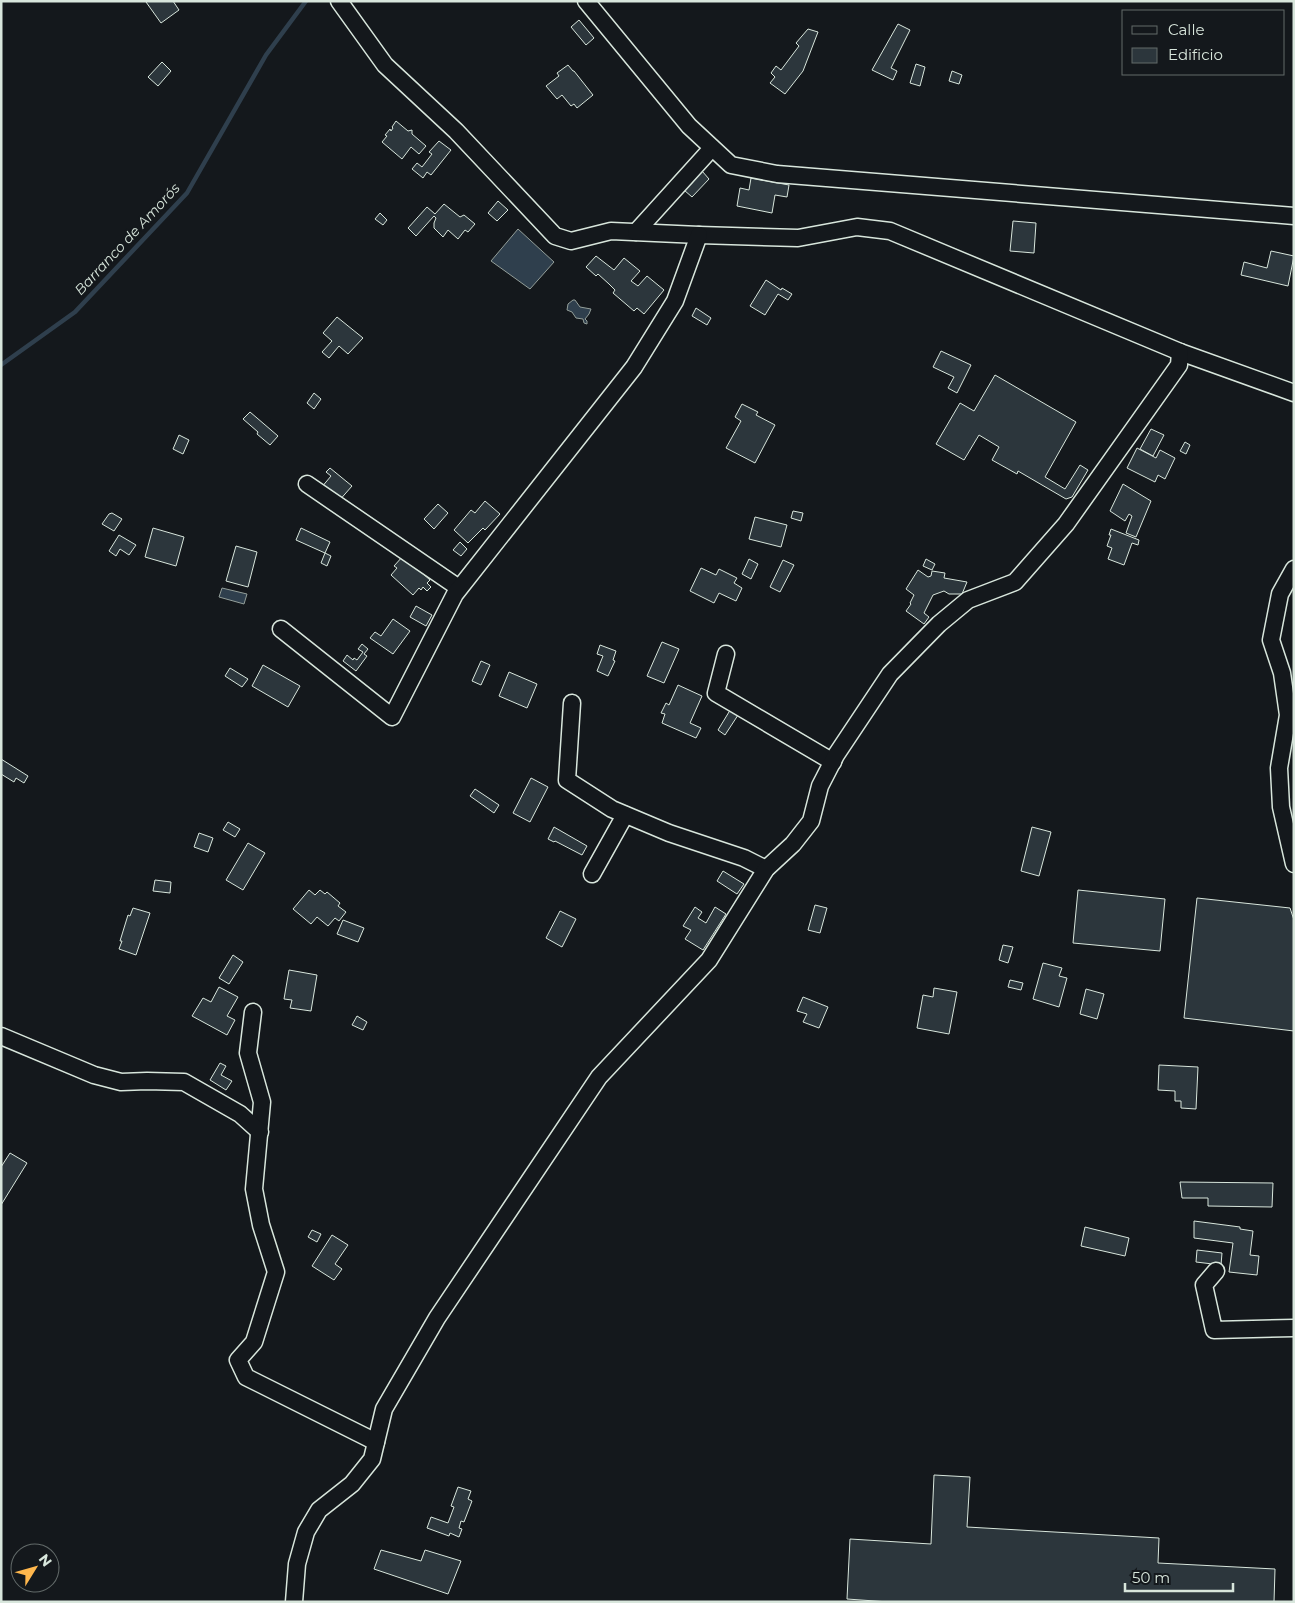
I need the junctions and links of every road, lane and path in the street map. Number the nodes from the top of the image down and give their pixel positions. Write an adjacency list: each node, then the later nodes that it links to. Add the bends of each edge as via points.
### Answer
1 (339, 1): 5 (street, via 385,65 456,130 555,236 571,241 611,231)
2 (586, 1): 3 (street, via 689,126)
3 (712, 148): 4 (street, via 731,165 777,174); 5 (street)
4 (1294, 216)
5 (636, 232): 6 (street)
6 (699, 235): 7 (street, via 798,238 857,227 890,231); 11 (street, via 675,301 634,367)
7 (1180, 352): 8 (street); 15 (street, via 1179,365 1066,524 1015,582 968,600 932,631 890,674)
8 (1294, 393)
9 (308, 484): 11 (street)
10 (1294, 569): 17 (street, via 1280,594 1270,640 1282,673 1288,715 1279,768 1281,807)
11 (460, 588): 12 (street, via 392,717)
12 (281, 629)
13 (726, 654): 15 (street, via 716,693)
14 (572, 703): 16 (street, via 567,780 612,810)
15 (833, 762): 18 (street, via 820,786 811,821 793,844)
16 (626, 815): 18 (street); 19 (street)
17 (1294, 864)
18 (766, 869): 25 (street, via 709,960 599,1077 437,1318 384,1409)
19 (592, 874)
20 (253, 1012): 22 (street, via 248,1053 262,1102)
21 (1, 1036): 22 (street, via 94,1076 121,1082 184,1082 240,1114)
22 (260, 1132): 25 (street, via 254,1189 276,1272 254,1342 238,1360 246,1377)
23 (1216, 1271): 24 (street, via 1204,1285 1214,1330)
24 (1294, 1328)
25 (376, 1442): 26 (street, via 372,1459 352,1484 319,1510 306,1532 297,1564)
26 (294, 1602)

